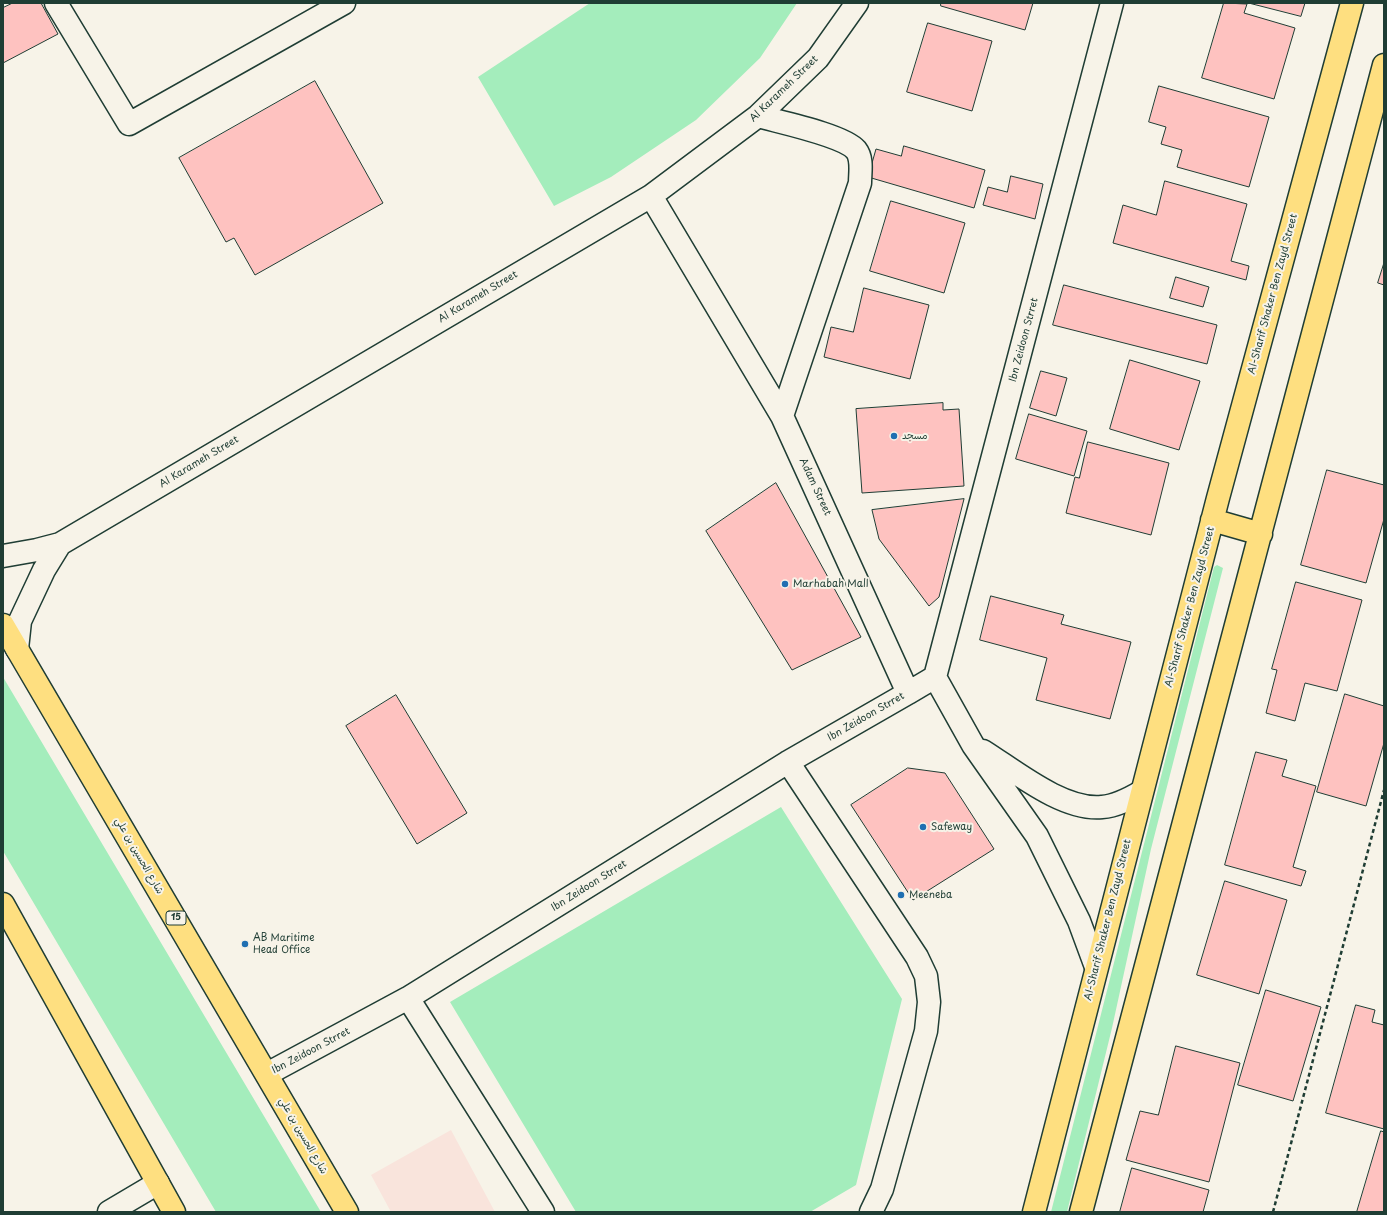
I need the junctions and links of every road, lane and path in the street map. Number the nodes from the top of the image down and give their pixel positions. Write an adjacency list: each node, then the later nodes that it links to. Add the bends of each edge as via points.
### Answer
1 (56, 3): 2 (street, via 129,124)
2 (344, 3)
3 (857, 3): 7 (street, Al Karameh Street, via 818,58)
4 (1112, 3): 16 (street, Ibn Zeidoon Strret)
5 (1352, 3): 10 (main road, Al-Sharif Shaker Ben Zayd Street)
6 (1384, 65): 11 (main road)
7 (758, 116): 8 (street, Al Karameh Street); 9 (street, via 848,144 857,151 861,162 860,183)
8 (651, 196): 9 (street, Adam Street); 12 (street, Al Karameh Street)
9 (782, 416): 17 (street, Adam Street)
10 (1212, 520): 11 (main road); 21 (main road, Al-Sharif Shaker Ben Zayd Street)
11 (1261, 534): 33 (main road)
12 (60, 544): 13 (street); 15 (street, via 44,570 20,622)
13 (3, 556)
14 (3, 625): 15 (main road, شارع الحسين بن علي / 15)
15 (17, 648): 25 (main road, شارع الحسين بن علي / 15)
16 (935, 677): 17 (street); 18 (street)
17 (908, 693): 19 (street, Ibn Zeidoon Strret)
18 (973, 745): 21 (street, via 1064,802 1086,807 1102,807 1124,801); 23 (street, via 1038,836 1079,921)
19 (788, 762): 24 (street, Ibn Zeidoon Strret); 31 (street, via 917,957 926,976 929,1002 926,1031 882,1189)
20 (1384, 790): 34 (path)
21 (1141, 792): 23 (main road, Al-Sharif Shaker Ben Zayd Street)
22 (3, 904): 26 (main road)
23 (1096, 967): 32 (main road, Al-Sharif Shaker Ben Zayd Street)
24 (408, 998): 25 (street, Ibn Zeidoon Strret); 30 (street)
25 (267, 1074): 29 (main road, شارع الحسين بن علي / 15)
26 (158, 1183): 27 (street); 28 (main road)
27 (109, 1212)
28 (174, 1212)
29 (347, 1212)
30 (543, 1212)
31 (871, 1212)
32 (1034, 1212)
33 (1081, 1212)
34 (1273, 1212)

